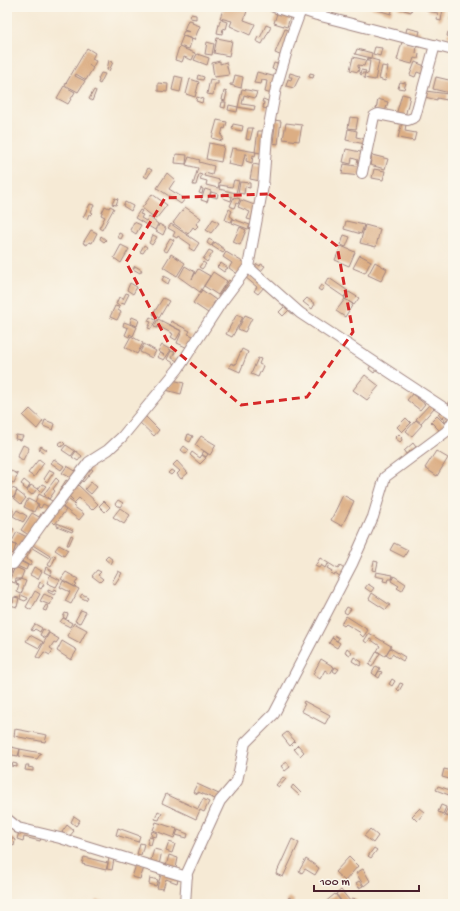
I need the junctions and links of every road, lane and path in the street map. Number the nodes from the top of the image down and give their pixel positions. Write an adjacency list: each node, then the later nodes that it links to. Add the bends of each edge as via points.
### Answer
1 (274, 7): 2 (street)
2 (301, 11): 3 (street); 6 (street, via 276,88 266,136 262,186)
3 (435, 45): 4 (street); 5 (street, via 415,117 408,120 378,114 374,116)
4 (453, 50)
5 (362, 174)
6 (248, 267): 7 (street, via 300,313); 9 (street, via 221,303 178,370 122,437 89,462 13,564)
7 (453, 414)
8 (453, 421): 11 (street, via 447,431 385,477 373,517 352,564 274,714 245,743 236,781 220,801)
9 (7, 563)
10 (7, 819): 11 (street, via 18,828 60,838)
11 (187, 877): 12 (street)
12 (184, 904)

